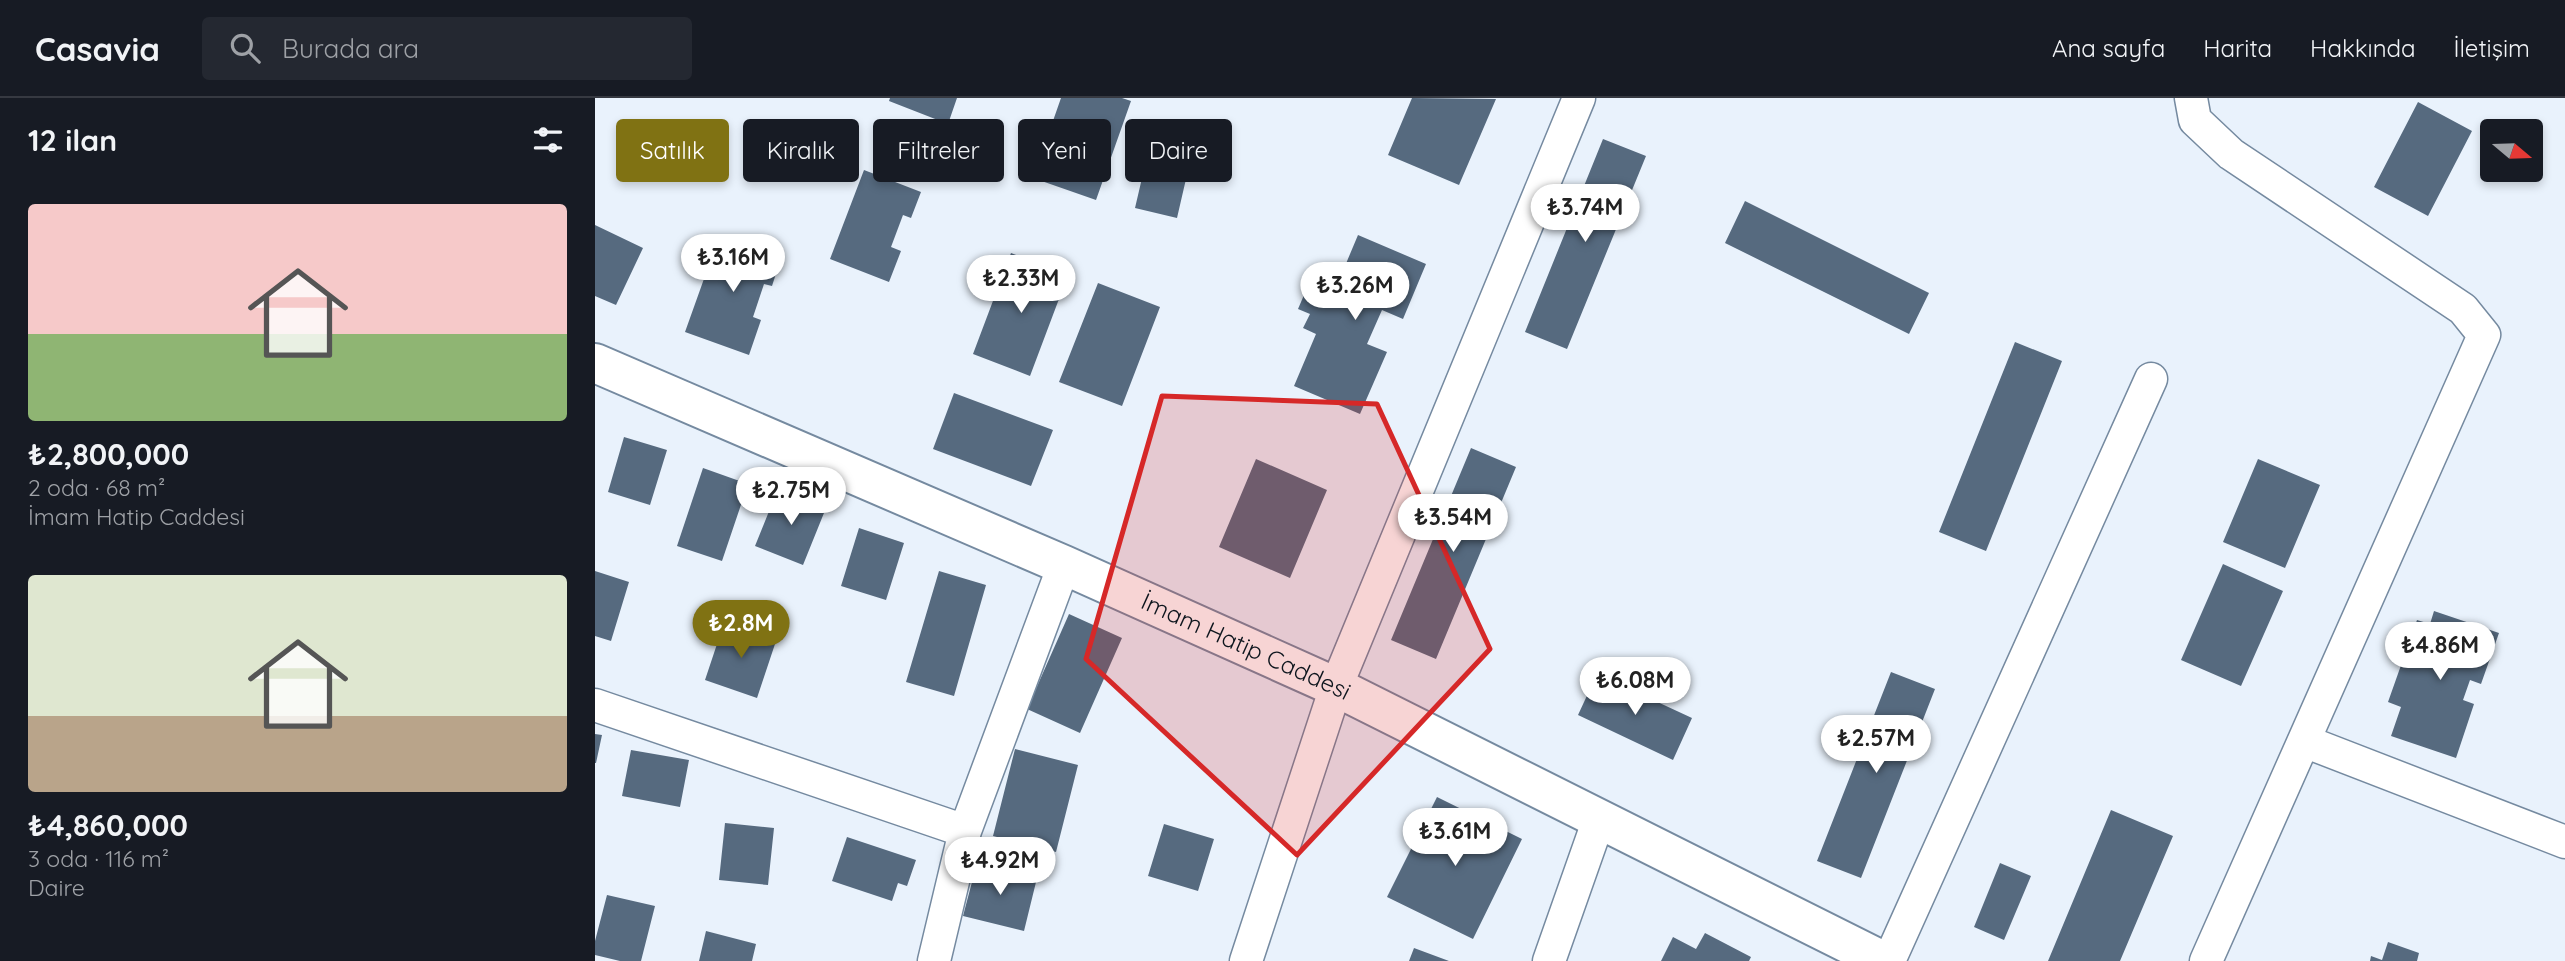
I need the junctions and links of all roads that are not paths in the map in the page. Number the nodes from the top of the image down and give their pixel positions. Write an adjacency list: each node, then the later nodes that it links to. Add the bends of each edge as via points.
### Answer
1 (1579, 98): 6 (street)
2 (2191, 98): 8 (street, via 2195,120 2231,154 2463,309 2484,335)
3 (595, 363): 5 (street, İmam Hatip Caddesi)
4 (2151, 379): 17 (street)
5 (1064, 565): 6 (street, İmam Hatip Caddesi); 10 (street)
6 (1336, 687): 9 (street, İmam Hatip Caddesi); 14 (street)
7 (595, 705): 10 (street)
8 (2304, 741): 11 (street); 18 (street)
9 (1599, 819): 12 (street, İmam Hatip Caddesi); 15 (street)
10 (965, 831): 13 (street)
11 (2565, 842)
12 (1839, 950): 16 (street, İmam Hatip Caddesi)
13 (934, 961)
14 (1246, 961)
15 (1549, 961)
16 (1883, 961)
17 (1889, 961)
18 (2206, 961)

